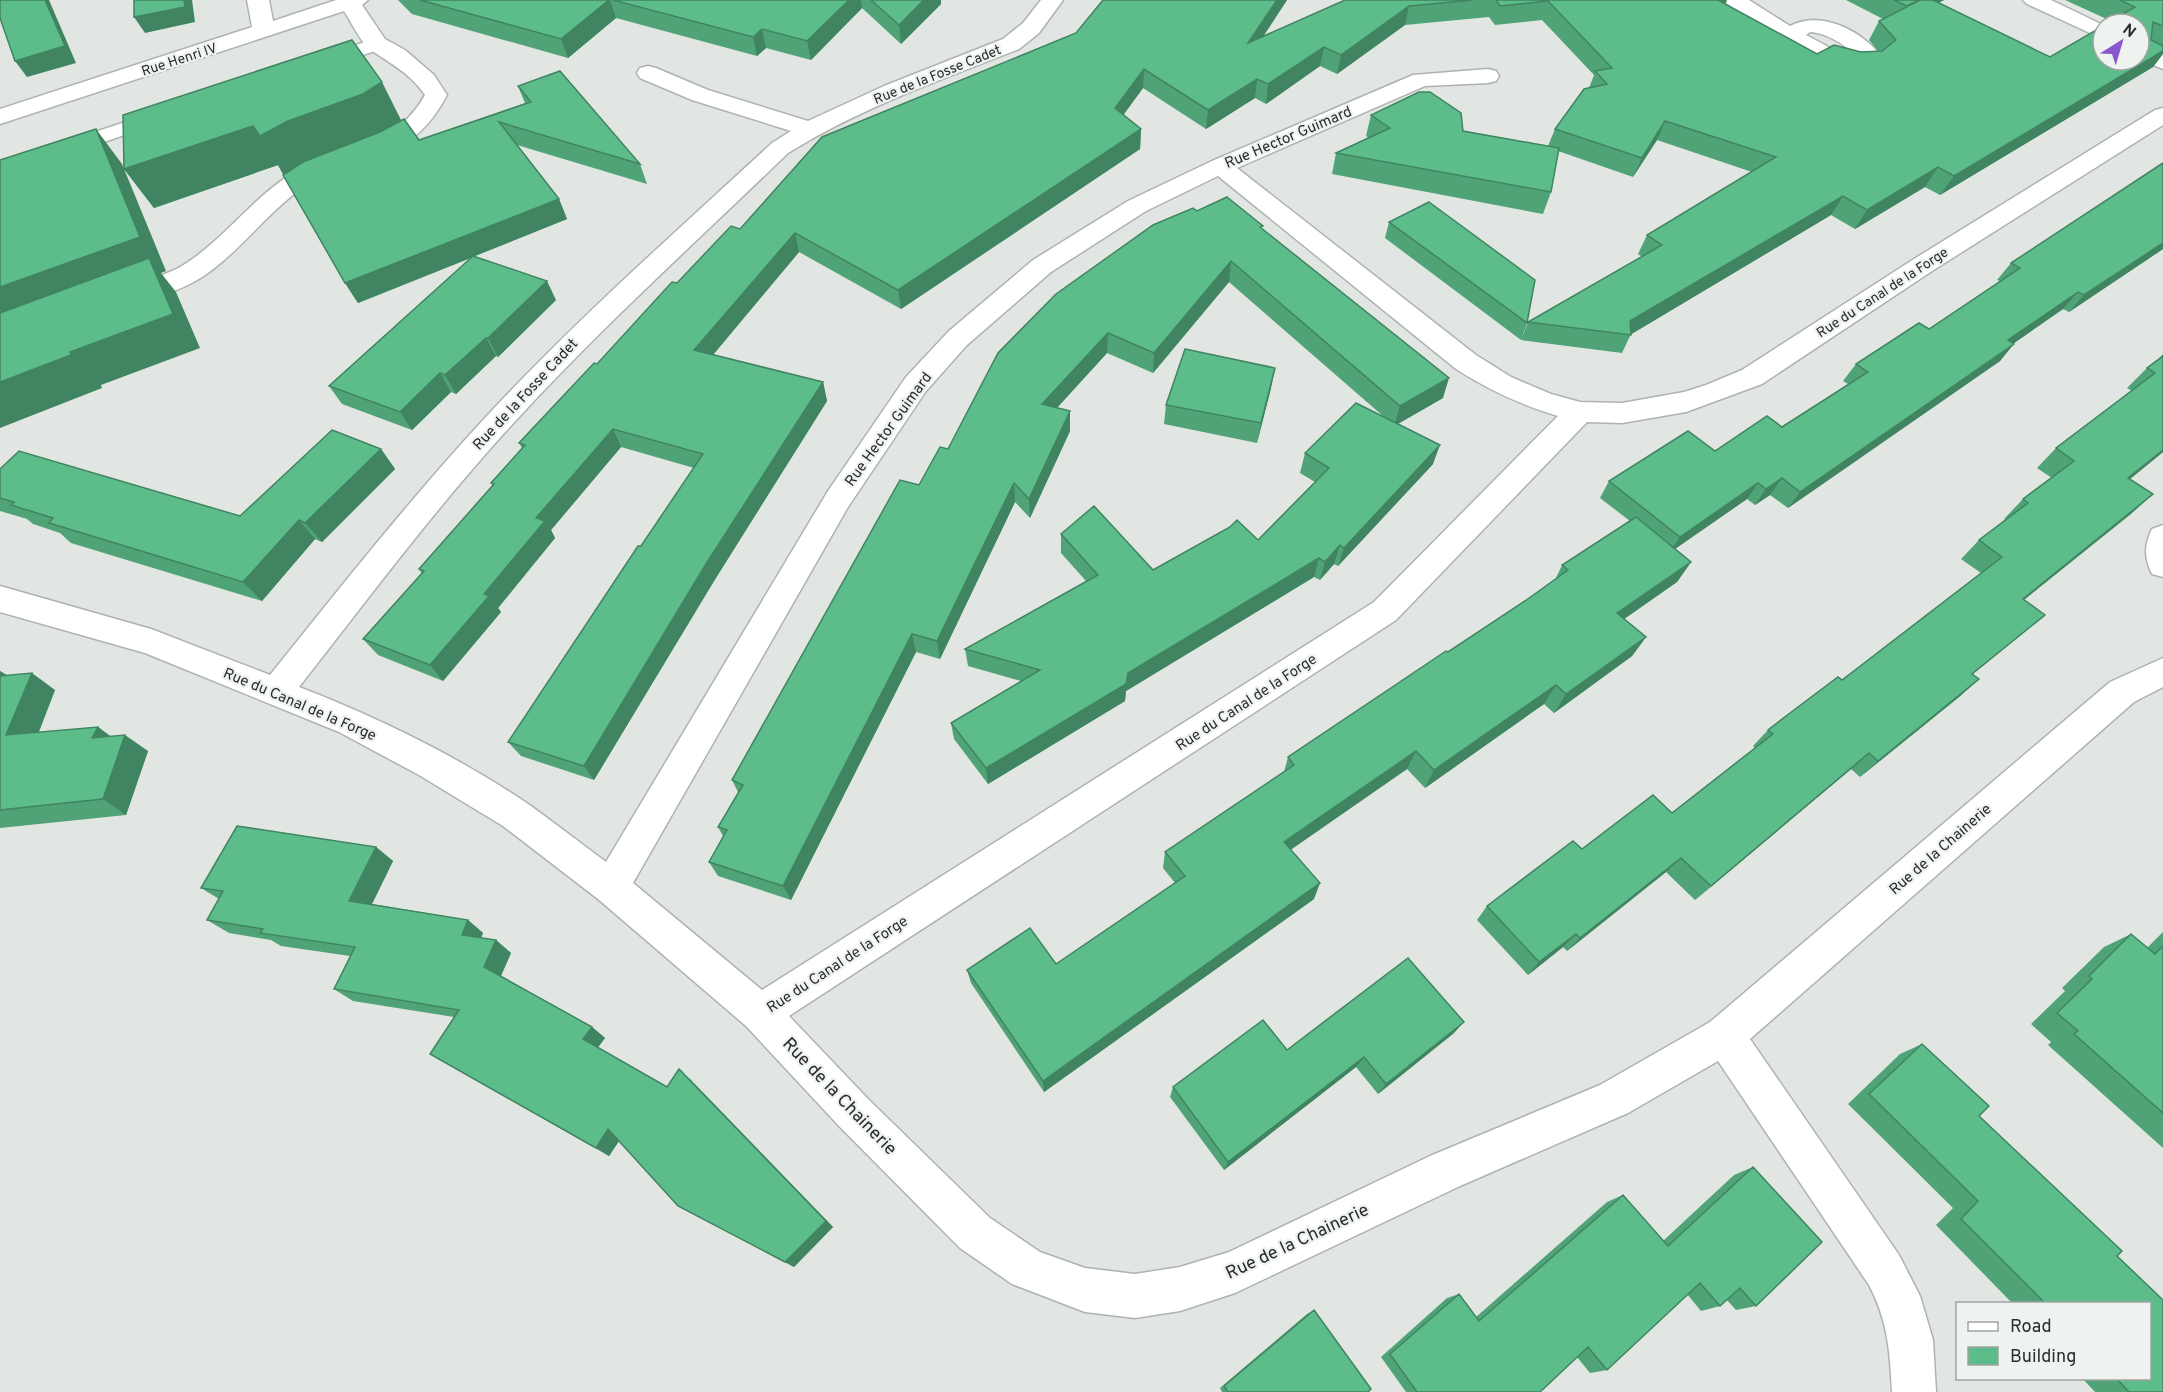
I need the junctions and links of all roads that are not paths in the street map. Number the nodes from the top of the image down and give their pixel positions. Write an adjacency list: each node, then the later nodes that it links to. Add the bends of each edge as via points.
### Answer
1 (258, 0): 7 (street)
2 (1052, 0): 16 (street, Rue de la Fosse Cadet, via 1031,28 1011,45)
3 (1734, 0): 8 (street)
4 (2034, 0): 6 (street)
5 (353, 1): 7 (street, Rue Henri IV); 9 (street)
6 (2091, 27)
7 (264, 32): 15 (street, Rue Henri IV)
8 (1791, 34)
9 (377, 44): 10 (lane); 19 (street, via 398,55 426,80 436,95 420,123 401,137 306,175 199,266 171,282)
10 (299, 70)
11 (648, 73): 16 (street, via 700,95)
12 (1488, 76): 17 (street, Rue Hector Guimard, via 1421,80)
13 (177, 111): 18 (lane)
14 (2163, 115): 20 (street, Rue du Canal de la Forge, via 1752,377 1686,402 1622,413)
15 (0, 117)
16 (808, 129): 25 (street, Rue de la Fosse Cadet, via 780,148 638,280 508,411 419,511)
17 (1220, 166): 20 (street, Rue du Canal de la Forge, via 1466,362 1501,384); 26 (street, Rue Hector Guimard, via 1137,206 1042,266 958,338 916,384 838,499)
18 (0, 170)
19 (107, 306)
20 (1580, 412): 27 (street, Rue du Canal de la Forge, via 1385,611)
21 (2163, 537): 22 (street)
22 (2163, 565)
23 (0, 599): 25 (street, Rue du Canal de la Forge, via 150,642)
24 (2163, 672): 28 (street, Rue de la Chainerie, via 2122,692)
25 (276, 692): 26 (street, Rue du Canal de la Forge, via 351,722 431,764 515,814)
26 (611, 887): 27 (street, Rue du Canal de la Forge)
27 (760, 1013): 28 (street, Rue de la Chainerie, via 975,1233 1027,1269 1085,1290 1136,1296 1180,1289 1235,1272 1445,1171 1614,1099)
28 (1724, 1036): 29 (street, via 1898,1296 1911,1340)
29 (1914, 1392)

